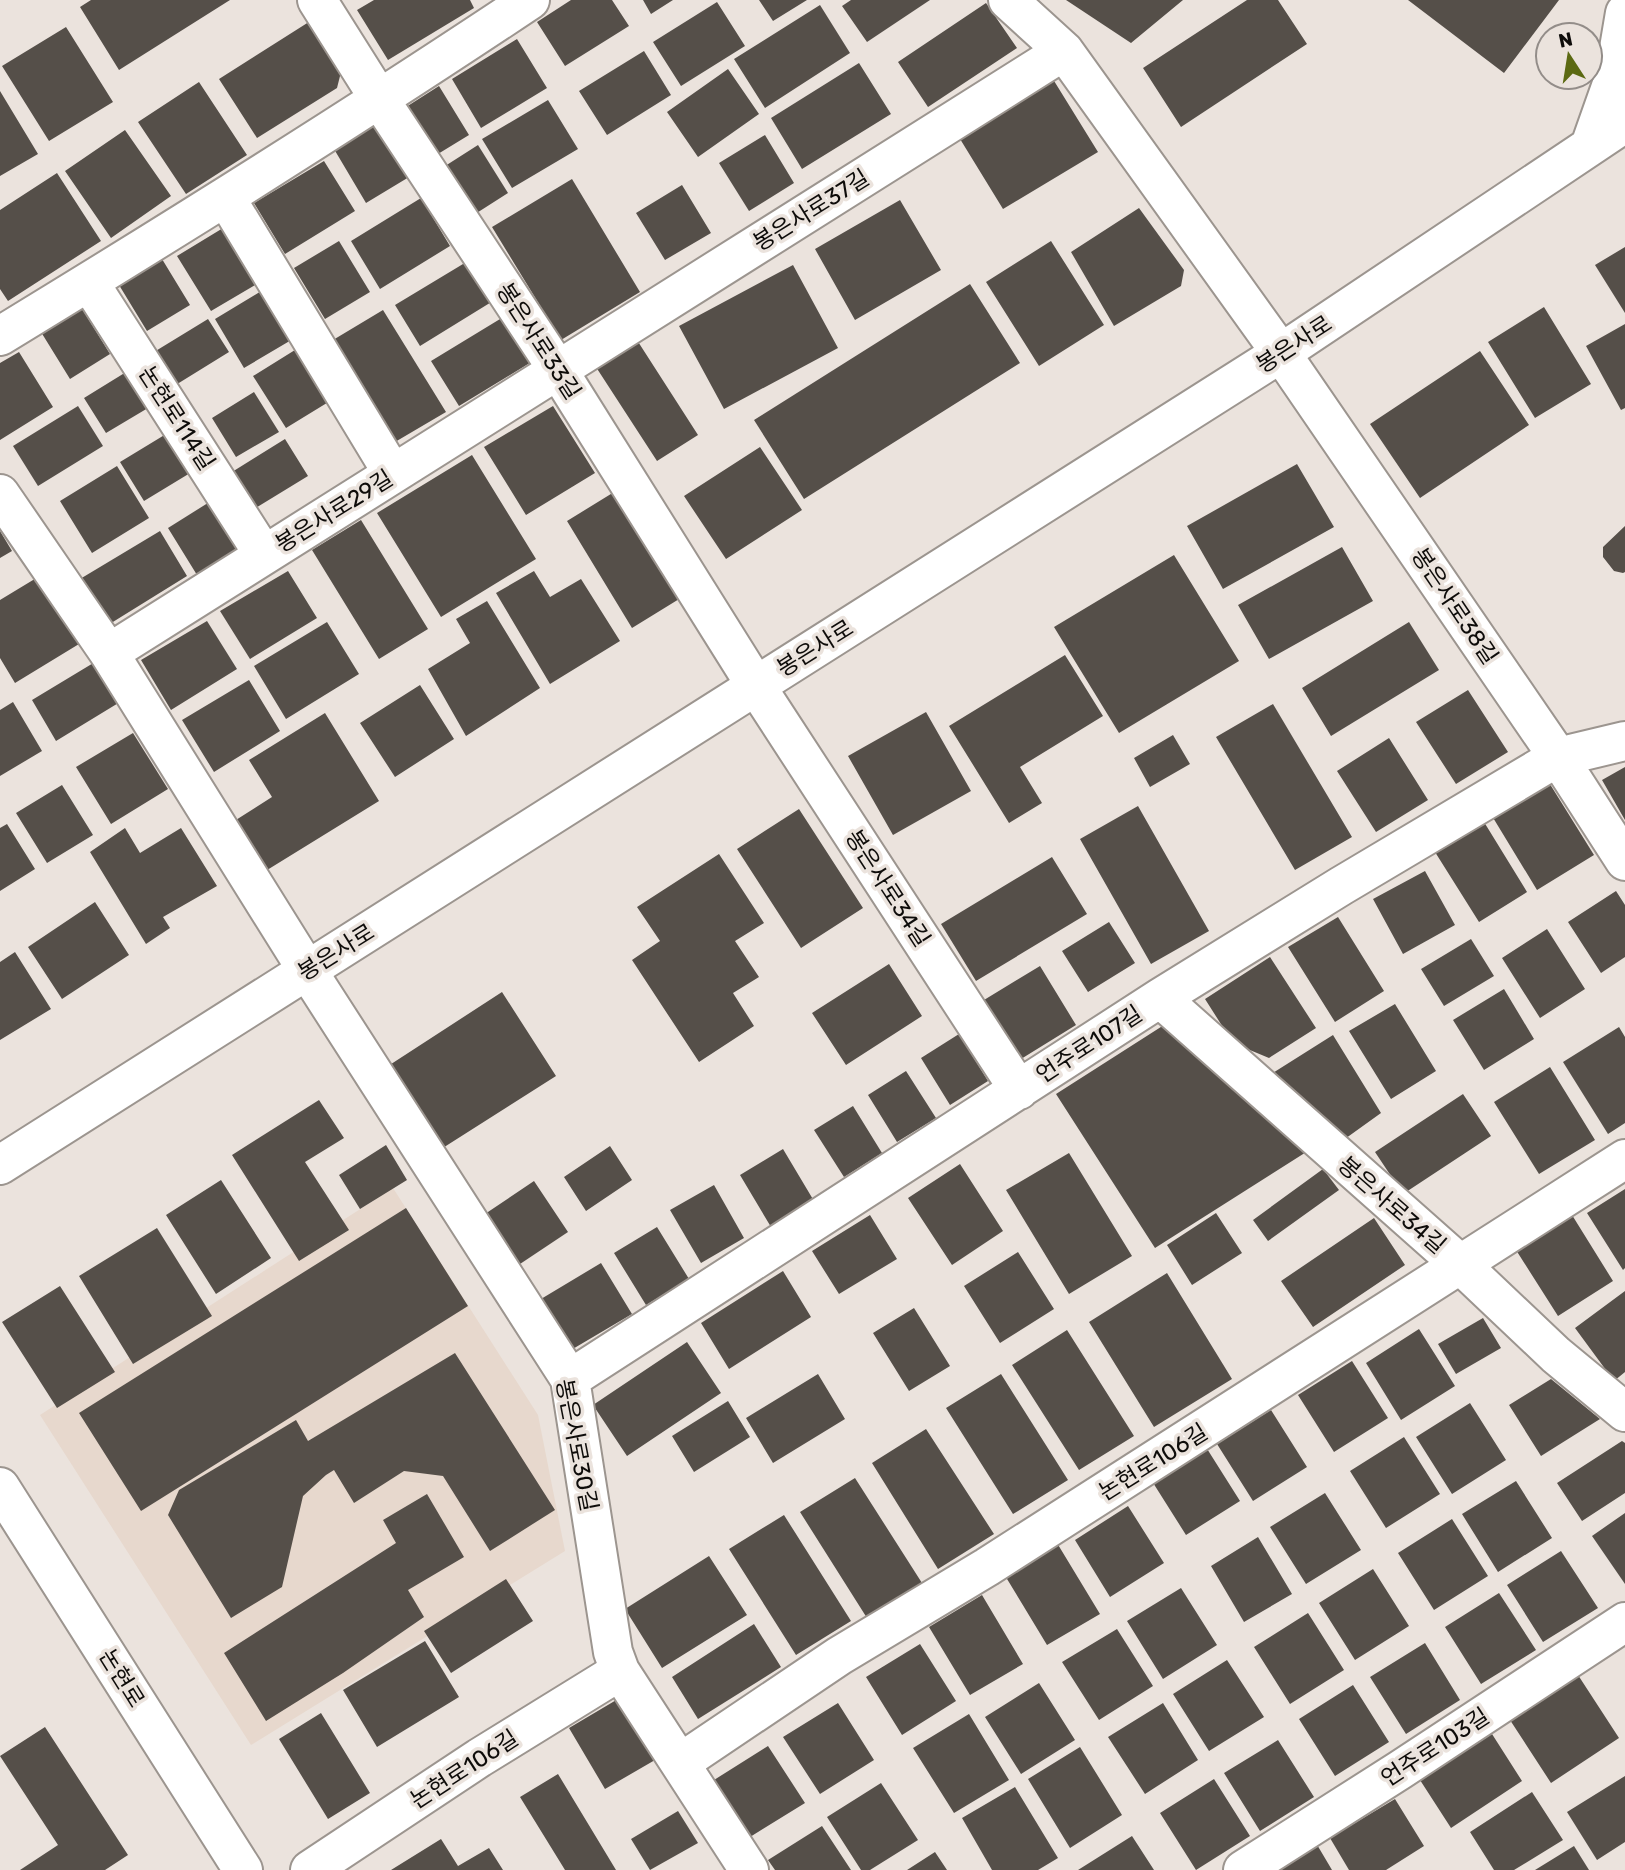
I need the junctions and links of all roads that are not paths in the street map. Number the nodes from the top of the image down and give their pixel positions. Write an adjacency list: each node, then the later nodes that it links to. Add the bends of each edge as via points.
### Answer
1 (317, 0): 6 (street, 봉은사로33길)
2 (530, 0): 6 (street)
3 (1008, 0): 5 (street)
4 (1625, 13): 8 (street, via 1614,78)
5 (1064, 51): 12 (street); 13 (street, 봉은사로37길)
6 (380, 100): 9 (street); 13 (street, 봉은사로33길)
7 (1625, 123): 8 (street, 봉은사로)
8 (1590, 146): 12 (street, 봉은사로)
9 (226, 198): 10 (street); 14 (street)
10 (89, 282): 11 (street); 16 (street, 논현로114길)
11 (0, 336)
12 (1281, 354): 18 (street, 봉은사로); 20 (street, 봉은사로38길)
13 (558, 370): 14 (street, 봉은사로29길); 18 (street, 봉은사로33길)
14 (393, 474): 16 (street, 봉은사로29길)
15 (0, 494): 17 (street)
16 (264, 555): 17 (street, 봉은사로29길)
17 (109, 653): 22 (street)
18 (756, 686): 22 (street, 봉은사로); 24 (street, 봉은사로34길)
19 (1625, 741): 20 (street, 언주로107길)
20 (1558, 757): 21 (street, 봉은사로38길); 23 (street, 언주로107길)
21 (1625, 861)
22 (307, 970): 26 (street, 봉은사로); 28 (street, 봉은사로30길)
23 (1160, 998): 24 (street, 언주로107길); 27 (street, 봉은사로34길)
24 (1019, 1090): 28 (street, 언주로107길)
25 (1625, 1159): 27 (street, 논현로106길)
26 (0, 1165)
27 (1461, 1265): 29 (street, 봉은사로34길); 33 (street, 논현로106길, via 839,1656)
28 (570, 1379): 32 (street, 봉은사로30길, via 613,1652)
29 (1625, 1412)
30 (4, 1501): 34 (street, 논현로)
31 (1625, 1622): 37 (street, 언주로103길)
32 (620, 1671): 33 (street, 봉은사로30길); 35 (street, 논현로106길)
33 (680, 1763): 36 (street, 봉은사로30길)
34 (243, 1870)
35 (310, 1870)
36 (749, 1870)
37 (1243, 1870)

